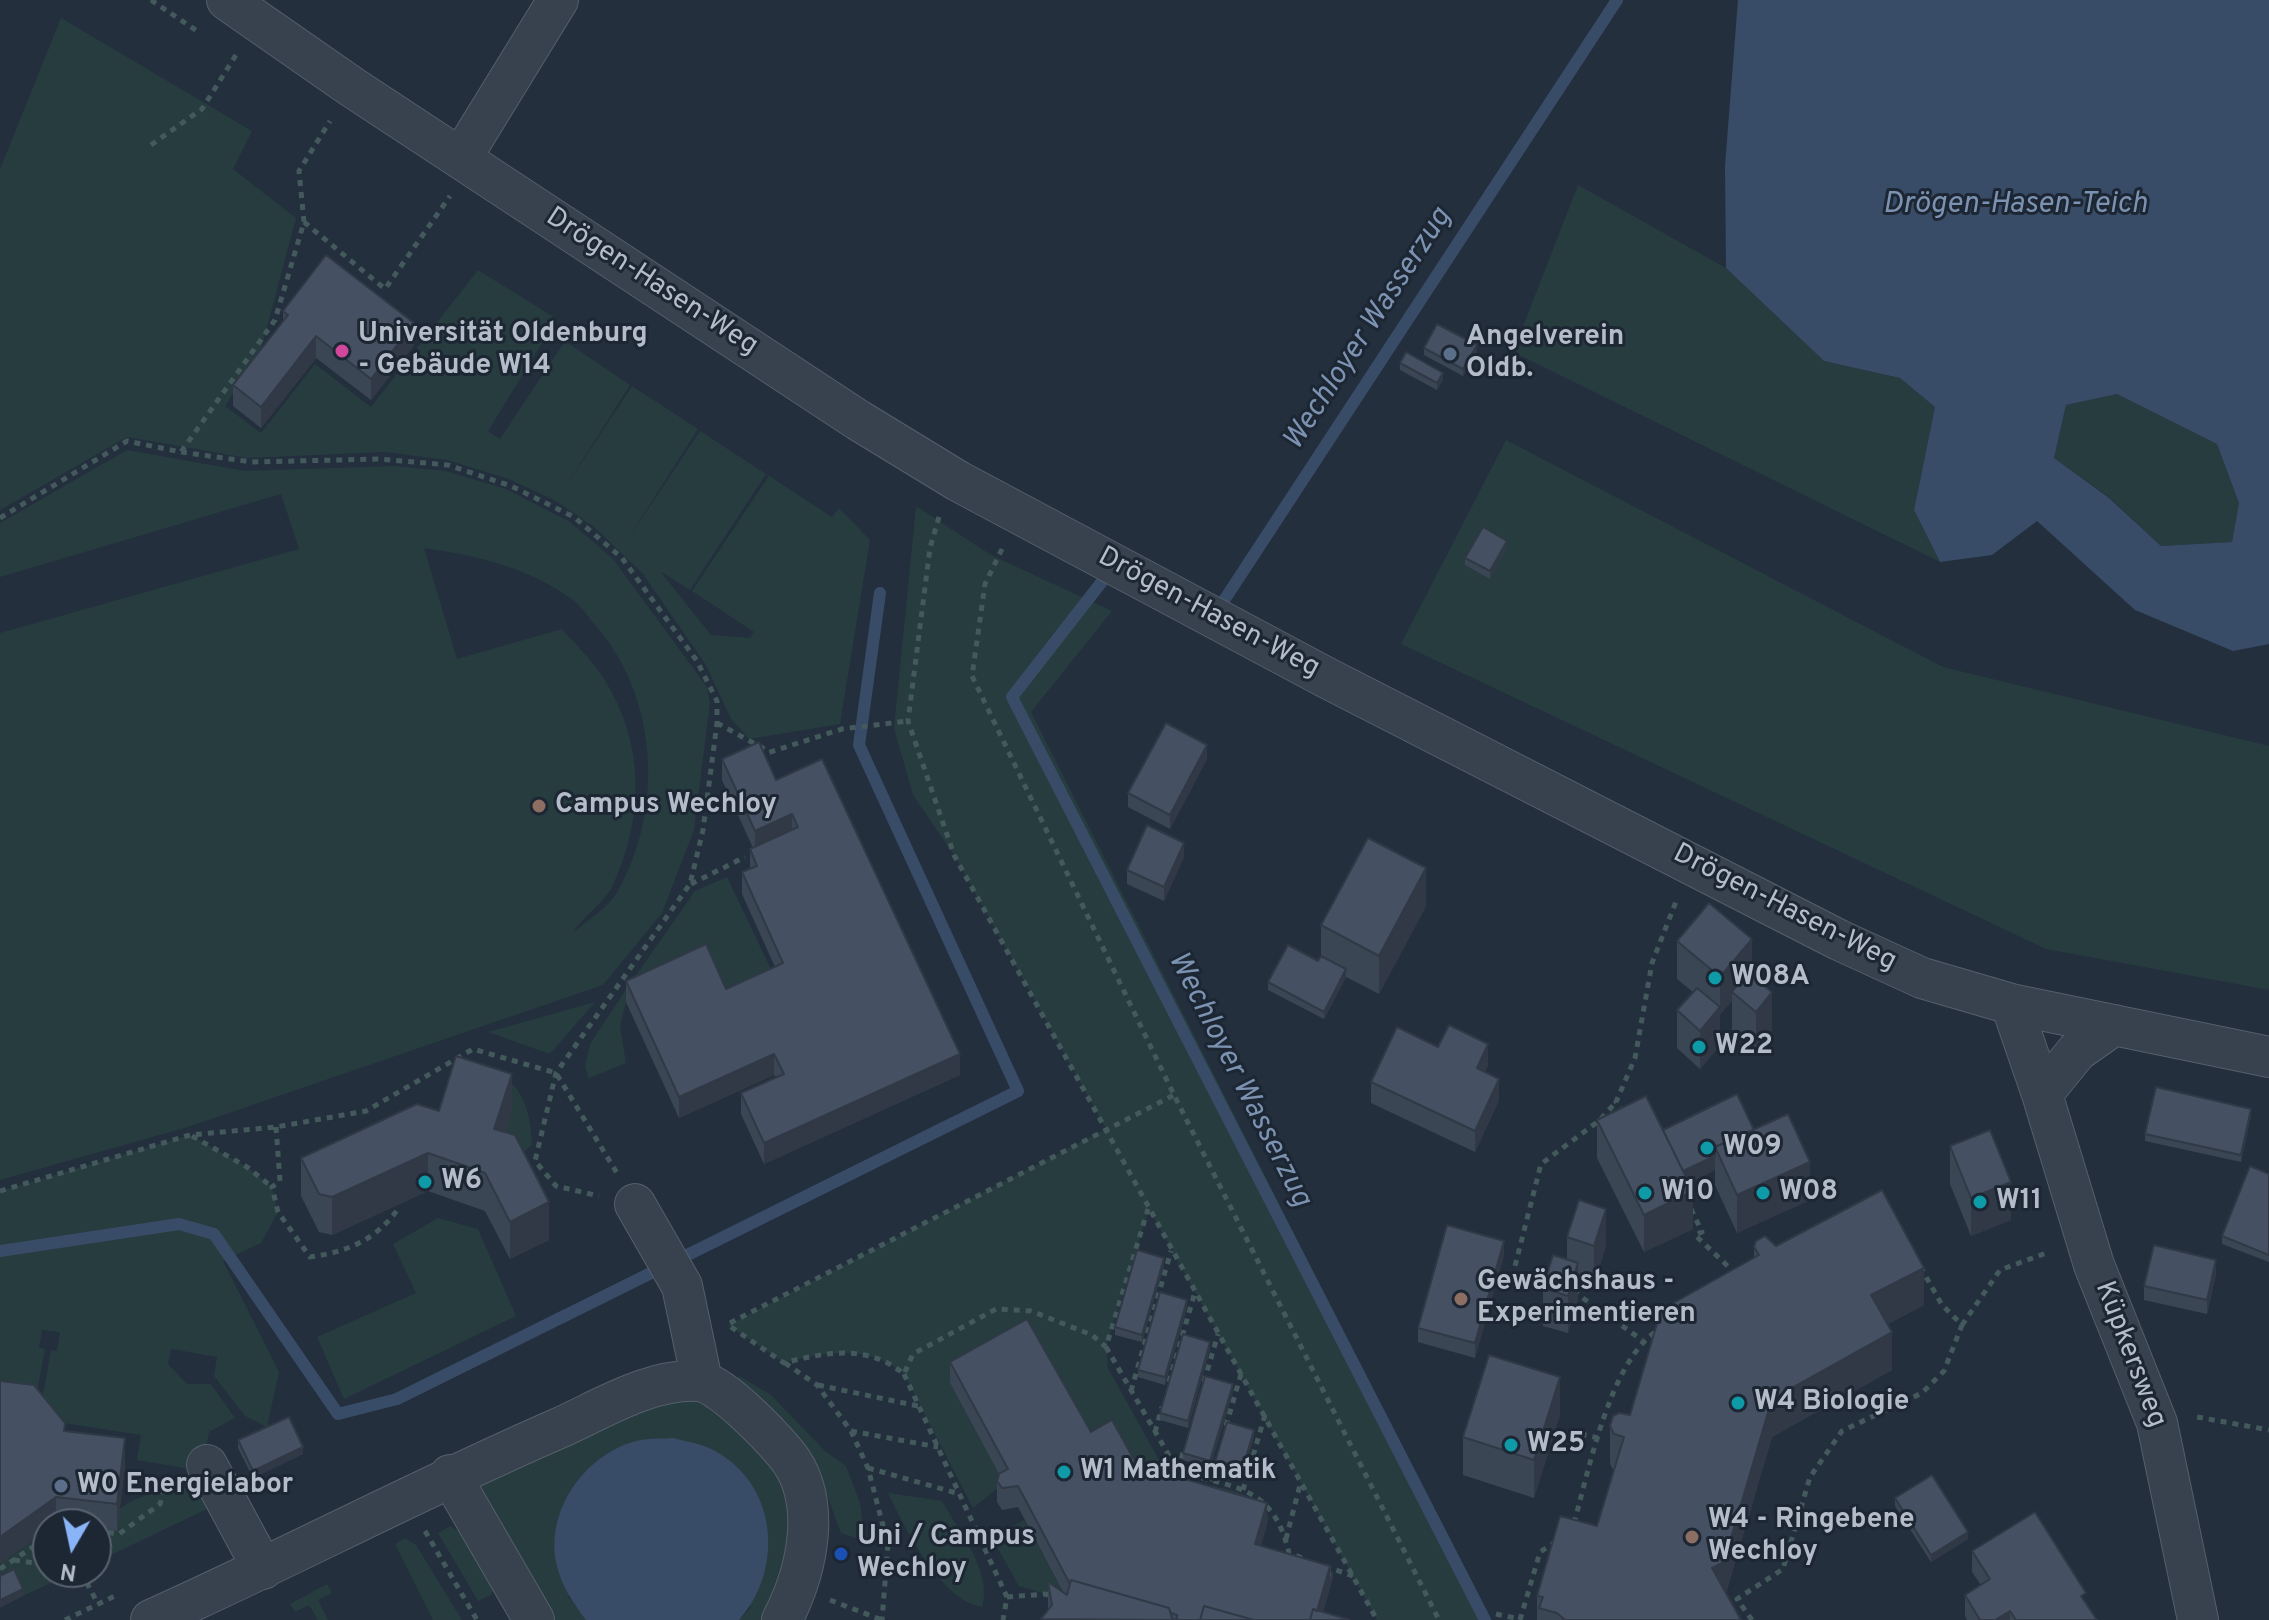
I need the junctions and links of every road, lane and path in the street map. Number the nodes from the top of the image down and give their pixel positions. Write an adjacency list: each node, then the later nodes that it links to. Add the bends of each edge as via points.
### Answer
1 (558, 0): 5 (street)
2 (242, 10): 3 (street, Drögen-Hasen-Weg); 4 (path, via 202,109)
3 (352, 87): 5 (street, Drögen-Hasen-Weg); 6 (path, via 299,171)
4 (151, 145)
5 (461, 158): 7 (path, via 449,199); 12 (street, Drögen-Hasen-Weg)
6 (304, 222): 7 (path); 9 (path)
7 (385, 289): 8 (path)
8 (378, 300)
9 (275, 320): 10 (path); 11 (path)
10 (287, 326)
11 (181, 452): 13 (path, via 127,441); 16 (path, via 252,462 380,459 448,465 511,486 574,517 622,558 661,608 711,687)
12 (958, 481): 15 (path, via 941,510 930,548); 24 (street, Drögen-Hasen-Weg, via 1839,940 1922,978)
13 (0, 518)
14 (1004, 544): 29 (path, via 985,584 972,676)
15 (908, 721): 17 (path, via 842,729); 33 (path, via 954,855)
16 (717, 723): 17 (path); 20 (path)
17 (769, 752): 18 (path)
18 (755, 757)
19 (726, 767): 20 (path)
20 (711, 772): 22 (path)
21 (745, 857): 22 (path)
22 (690, 884): 27 (path)
23 (1680, 892): 30 (path, via 1652,963 1635,1058)
24 (2011, 1004): 25 (street, Drögen-Hasen-Weg); 28 (street, Küpkersweg)
25 (2114, 1025): 26 (street, Drögen-Hasen-Weg); 28 (street, via 2077,1051)
26 (2269, 1057)
27 (556, 1073): 32 (path, via 473,1049 366,1111); 35 (path); 39 (path)
28 (2042, 1094): 43 (street, Küpkersweg)
29 (1174, 1095): 33 (path); 109 (path)
30 (1616, 1102): 31 (path); 52 (path, via 1541,1164 1513,1274 1576,1291)
31 (1633, 1122)
32 (276, 1127): 34 (path); 37 (path, via 280,1181)
33 (1107, 1129): 41 (path); 50 (path)
34 (190, 1135): 37 (path); 38 (path)
35 (535, 1161): 36 (path); 39 (path, via 556,1186)
36 (524, 1162)
37 (272, 1187): 42 (path, via 278,1212 310,1257 338,1253 384,1230)
38 (0, 1191)
39 (635, 1204): 50 (street)
40 (1689, 1206): 46 (path, via 1702,1232 1695,1235 1740,1277)
41 (1148, 1208): 44 (path); 53 (path)
42 (398, 1209)
43 (2085, 1239): 49 (path, via 2000,1270); 65 (street, Küpkersweg)
44 (1171, 1250): 47 (path); 61 (path)
45 (1920, 1267): 49 (path, via 1942,1305)
46 (1728, 1285)
47 (1195, 1292): 51 (path); 60 (path)
48 (1667, 1325): 52 (path)
49 (1962, 1325): 110 (path, via 1944,1371 1922,1393 1842,1431 1810,1477 1783,1569 1737,1599)
50 (710, 1327): 54 (path); 57 (street)
51 (1218, 1332): 55 (path); 59 (path)
52 (1642, 1340): 71 (path, via 1607,1407)
53 (1106, 1347): 56 (path, via 1092,1335 1031,1311 996,1309 913,1354); 61 (path)
54 (784, 1363): 56 (path, via 829,1351 848,1352 893,1365); 58 (path)
55 (1241, 1373): 64 (path); 70 (path)
56 (904, 1374): 63 (path)
57 (702, 1381): 78 (street, via 661,1383); 100 (street, via 760,1423 790,1459 808,1509 806,1560)
58 (817, 1385): 63 (path); 67 (path)
59 (1202, 1388)
60 (1167, 1391)
61 (1130, 1392): 69 (path)
62 (1163, 1405): 69 (path)
63 (919, 1406): 73 (path)
64 (1265, 1415): 80 (path); 81 (path)
65 (2157, 1423): 66 (path, via 2186,1415); 111 (street, Küpkersweg)
66 (2269, 1430)
67 (851, 1431): 73 (path); 75 (path)
68 (1569, 1431): 71 (path)
69 (1155, 1433): 77 (path)
70 (1223, 1435)
71 (1598, 1438): 84 (path)
72 (1186, 1443): 77 (path)
73 (939, 1447): 82 (path)
74 (1219, 1450): 79 (path)
75 (868, 1468): 82 (path); 106 (path, via 888,1545)
76 (210, 1470): 85 (path, via 169,1472 160,1504 119,1534); 94 (street)
77 (1178, 1471): 79 (path)
78 (450, 1475): 83 (street); 105 (street)
79 (1210, 1481): 81 (path)
80 (1301, 1481): 87 (path); 95 (path)
81 (1243, 1490): 87 (path, via 1274,1512)
82 (961, 1494): 97 (path)
83 (409, 1496): 94 (street); 104 (path)
84 (1571, 1532)
85 (112, 1533)
86 (1561, 1539): 102 (path, via 1540,1552)
87 (1286, 1540): 89 (path)
88 (32, 1547): 90 (path)
89 (1289, 1553): 92 (path); 95 (path)
90 (13, 1559): 91 (path); 93 (path)
91 (32, 1562)
92 (1286, 1563)
93 (0, 1569)
94 (263, 1569): 103 (street)
95 (1353, 1576): 108 (path)
96 (90, 1588): 99 (path)
97 (1007, 1597): 98 (path, via 1046,1594); 107 (path)
98 (1058, 1602)
99 (98, 1604)
100 (790, 1604): 106 (path)
101 (1496, 1614): 102 (path)
102 (1520, 1619)
103 (151, 1620)
104 (477, 1620)
105 (534, 1620)
106 (882, 1620)
107 (1003, 1620)
108 (1377, 1620)
109 (1439, 1620)
110 (1752, 1620)
111 (2198, 1620)

